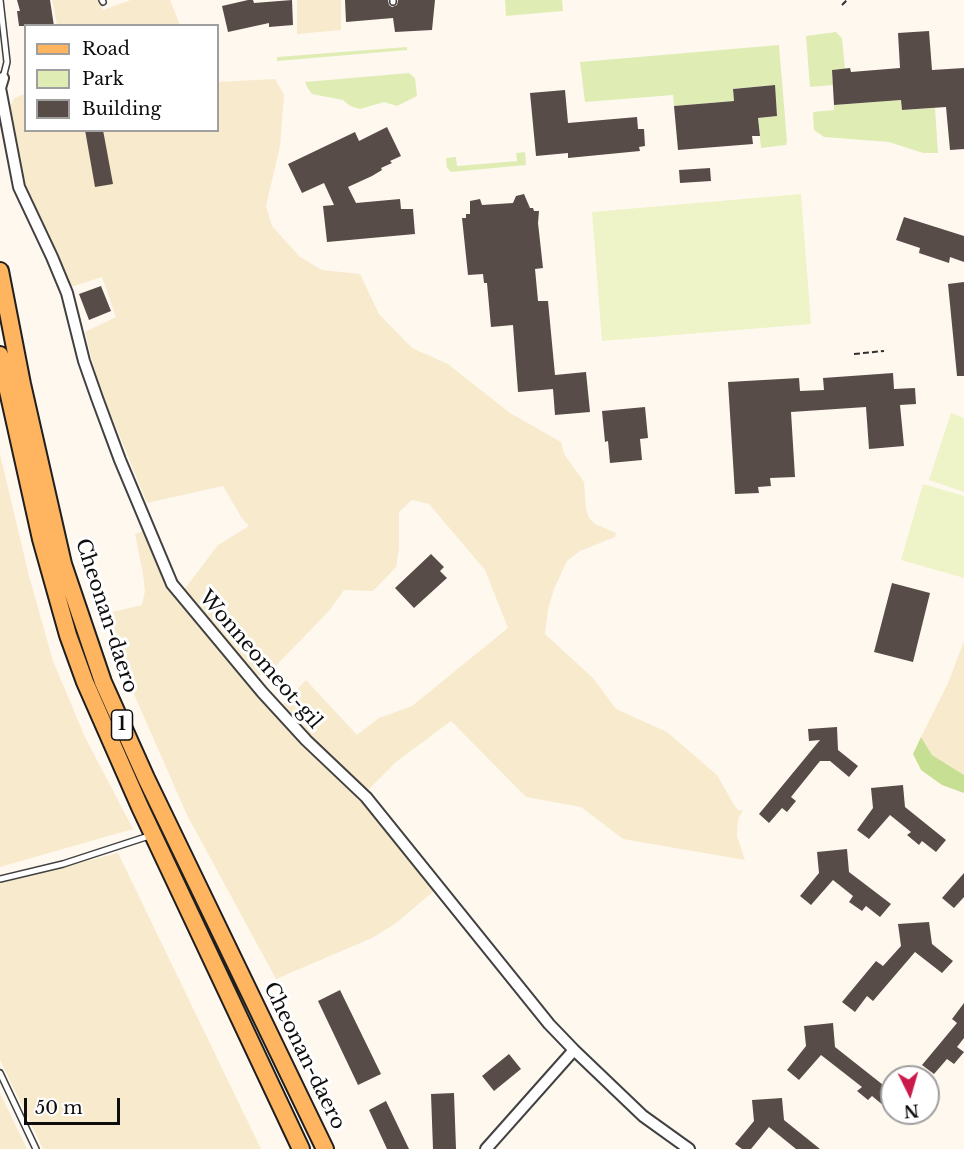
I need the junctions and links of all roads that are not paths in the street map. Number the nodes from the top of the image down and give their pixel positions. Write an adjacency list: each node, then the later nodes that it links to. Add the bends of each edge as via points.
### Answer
1 (0, 0): 2 (lane, via 7,62)
2 (3, 78): 7 (street, Wonneomeot-gil, via 0,88 20,187 67,293 84,362 172,584 269,700 366,797)
3 (0, 271): 11 (main road, Cheonan-daero / 1, via 63,564 103,682)
4 (0, 355): 5 (main road, Cheonan-daero / 1, via 41,539 68,635 109,739)
5 (153, 834): 6 (lane, via 63,864); 10 (main road, Cheonan-daero / 1)
6 (0, 879)
7 (574, 1050): 12 (street); 13 (street, Wonneomeot-gil, via 643,1116)
8 (0, 1073): 9 (lane)
9 (36, 1149)
10 (301, 1149)
11 (325, 1149)
12 (486, 1149)
13 (689, 1149)

